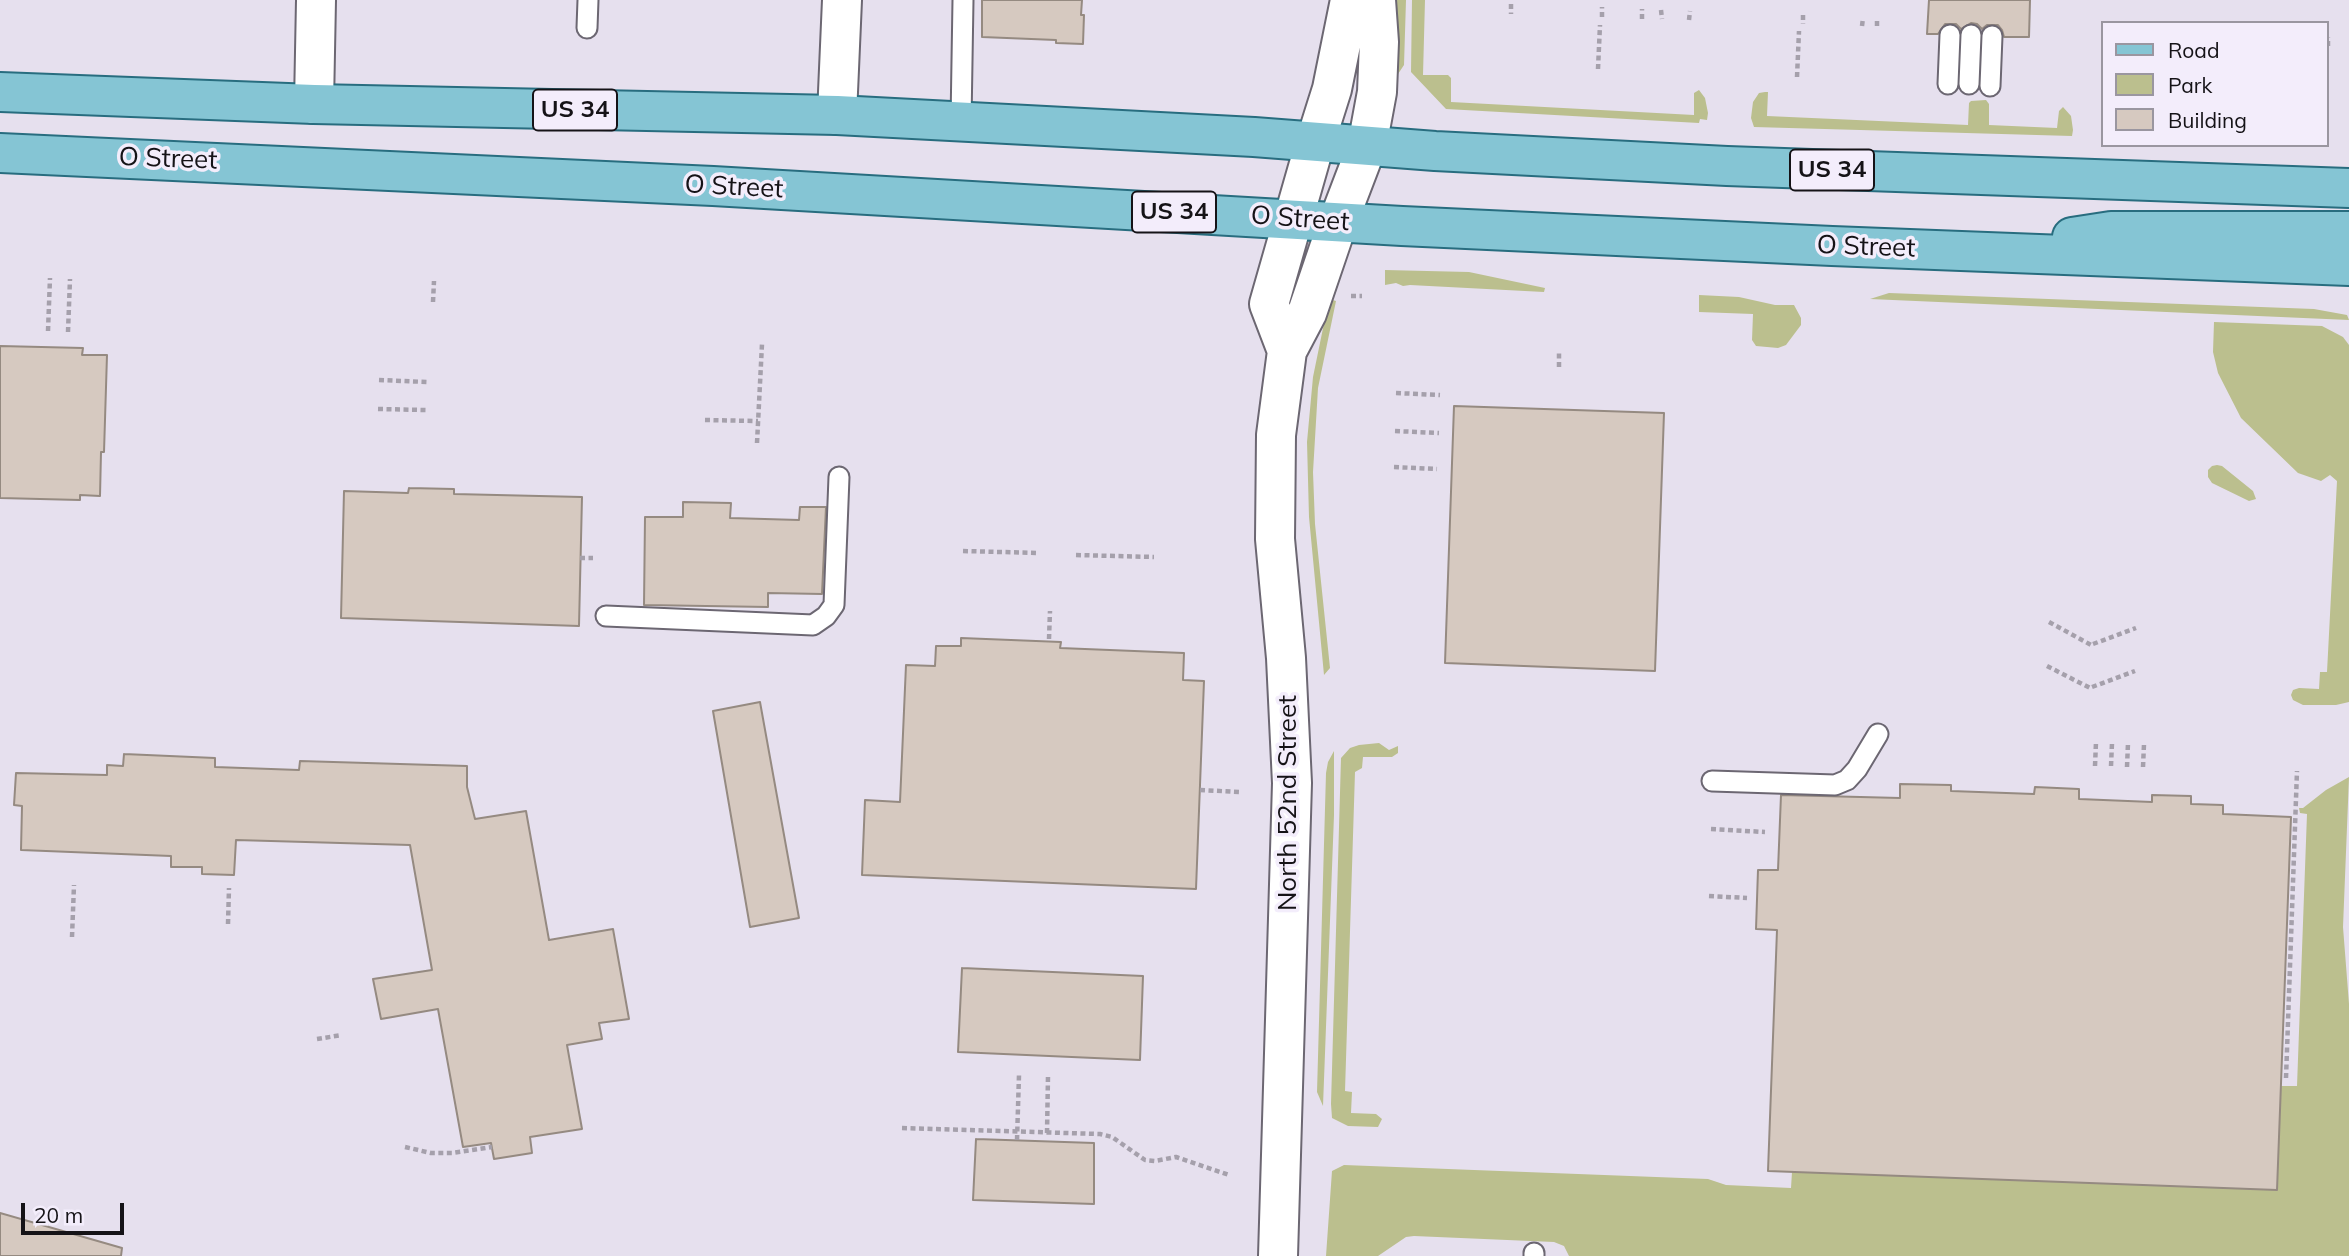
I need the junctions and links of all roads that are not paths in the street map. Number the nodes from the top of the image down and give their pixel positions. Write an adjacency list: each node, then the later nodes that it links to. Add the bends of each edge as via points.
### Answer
1 (316, 0): 15 (street)
2 (588, 0): 7 (lane)
3 (842, 0): 16 (street)
4 (963, 0): 17 (lane)
5 (1350, 0): 18 (street, North 52nd Street, via 1332,89)
6 (1376, 0): 19 (street, North 52nd Street, via 1377,92)
7 (587, 28)
8 (1950, 35): 11 (lane)
9 (1971, 35): 12 (lane)
10 (1992, 36): 13 (lane)
11 (1948, 84)
12 (1969, 84)
13 (1990, 86)
14 (0, 92): 15 (main road, US 34)
15 (314, 104): 16 (main road, US 34)
16 (837, 115): 17 (main road, US 34)
17 (961, 122): 18 (main road, US 34)
18 (1315, 143): 19 (main road, US 34); 22 (street, North 52nd Street)
19 (1367, 146): 21 (main road, US 34, via 1727,166); 23 (street, North 52nd Street)
20 (0, 153): 22 (main road, O Street / US 34)
21 (2349, 188)
22 (1293, 219): 23 (main road, O Street / US 34); 27 (street, North 52nd Street, via 1269,304)
23 (1338, 222): 25 (main road, O Street / US 34); 27 (street, North 52nd Street, via 1307,313)
24 (2349, 231): 25 (main road, via 2111,230)
25 (1980, 252): 26 (main road, O Street / US 34)
26 (2349, 266)
27 (1287, 351): 32 (street, North 52nd Street, via 1274,473 1292,783)
28 (839, 477): 29 (lane, via 834,604 813,625)
29 (606, 616)
30 (1878, 734): 31 (lane, via 1857,769 1835,785)
31 (1713, 781)
32 (1278, 1256)

